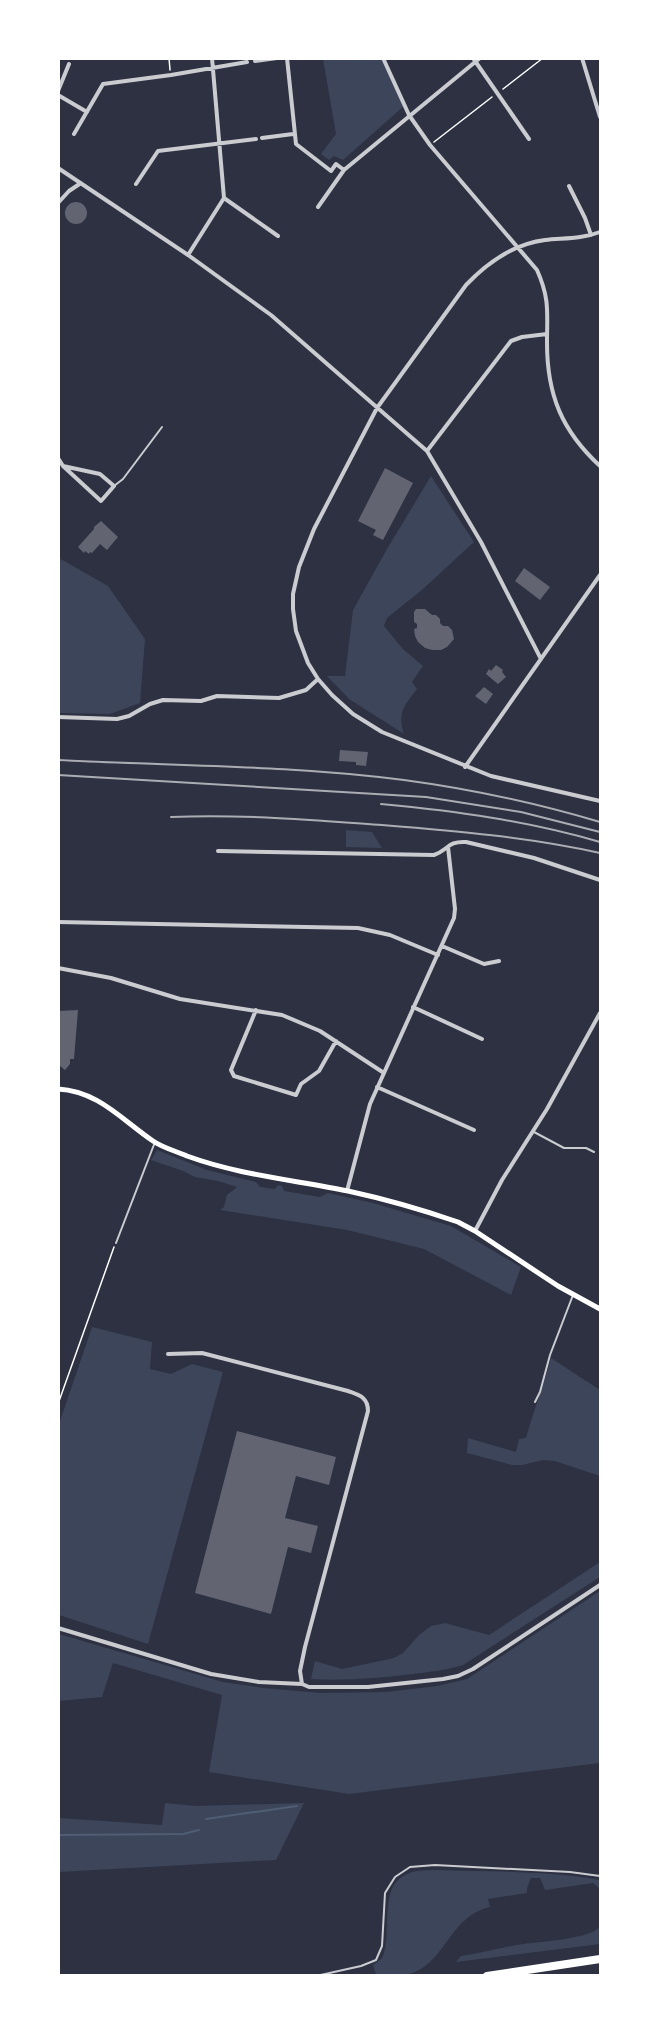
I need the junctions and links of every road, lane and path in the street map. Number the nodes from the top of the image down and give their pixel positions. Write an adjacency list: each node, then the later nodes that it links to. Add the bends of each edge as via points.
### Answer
1 (169, 58): 14 (path)
2 (212, 58): 13 (street)
3 (277, 58): 9 (street)
4 (287, 58): 22 (street)
5 (383, 58): 19 (street)
6 (480, 58): 10 (street)
7 (543, 58): 16 (path)
8 (582, 58): 20 (street)
9 (255, 61)
10 (474, 61): 16 (street); 19 (street)
11 (248, 62): 13 (street)
12 (69, 64): 15 (street)
13 (213, 68): 14 (street); 27 (street)
14 (171, 75): 18 (street, via 103,84)
15 (58, 91)
16 (496, 94): 25 (street); 26 (path)
17 (58, 95): 18 (street)
18 (87, 112): 21 (street)
19 (409, 115): 29 (street); 41 (street)
20 (600, 117)
21 (74, 134)
22 (293, 134): 24 (street); 30 (street, via 296,144)
23 (256, 138): 27 (street)
24 (262, 138)
25 (529, 139)
26 (435, 141)
27 (219, 143): 33 (street, via 158,151); 35 (street)
28 (58, 168): 32 (street)
29 (344, 170): 30 (street, via 336,164); 31 (street)
30 (331, 171): 31 (street)
31 (338, 177): 37 (street)
32 (81, 183): 36 (street); 42 (street)
33 (136, 184)
34 (569, 186): 39 (street)
35 (224, 198): 40 (street); 42 (street)
36 (58, 203)
37 (318, 207)
38 (600, 232): 39 (street)
39 (591, 235): 41 (street)
40 (278, 236)
41 (516, 247): 43 (street, via 537,270 545,288); 44 (street, via 495,259 466,285)
42 (188, 255): 44 (street, via 271,315)
43 (547, 334): 46 (street, via 511,341); 49 (street, via 548,373 557,406 568,429)
44 (377, 408): 46 (street); 53 (street, via 314,529 295,582 293,609 297,631)
45 (162, 427): 50 (lane)
46 (427, 451): 52 (street, via 481,542)
47 (58, 458): 48 (street)
48 (63, 466): 50 (street, via 100,474); 50 (street, via 101,501)
49 (600, 466)
50 (114, 486)
51 (600, 578): 52 (street)
52 (541, 659): 55 (street)
53 (318, 679): 54 (street, via 306,690 279,698 217,696 201,701 163,700 123,718); 55 (street, via 353,714 382,732)
54 (58, 717)
55 (465, 767): 56 (street)
56 (600, 801)
57 (448, 846): 58 (street, via 434,855); 59 (street, via 455,842 482,845); 61 (street, via 454,909 451,928)
58 (218, 851)
59 (600, 880)
60 (58, 922): 62 (street, via 358,928)
61 (442, 946): 62 (street); 63 (street, via 484,964)
62 (438, 955): 65 (street)
63 (499, 961)
64 (58, 968): 66 (street, via 120,980 180,999)
65 (413, 1007): 68 (street); 70 (street)
66 (256, 1010): 69 (street, via 304,1023); 69 (street, via 231,1070 234,1076 296,1095 301,1084 319,1071)
67 (600, 1014): 74 (street)
68 (482, 1039)
69 (336, 1041): 70 (street)
70 (384, 1073): 71 (street)
71 (377, 1087): 73 (street); 77 (street)
72 (58, 1089): 75 (main road, via 98,1100)
73 (474, 1130)
74 (533, 1131): 76 (lane, via 564,1148); 78 (street)
75 (154, 1142): 77 (main road, via 229,1169); 79 (lane)
76 (594, 1152)
77 (347, 1191): 78 (main road, via 444,1218)
78 (475, 1231): 80 (main road)
79 (116, 1243): 84 (path)
80 (573, 1295): 81 (main road); 83 (lane)
81 (600, 1309)
82 (168, 1354): 87 (street, via 202,1353 348,1391 366,1400 368,1411 300,1671)
83 (535, 1402)
84 (58, 1404)
85 (600, 1585): 87 (street, via 473,1670 458,1676 368,1687)
86 (58, 1628): 87 (street, via 211,1674)
87 (302, 1684)
88 (600, 1876): 90 (lane, via 435,1865 410,1867 394,1877 385,1893 382,1946 376,1960)
89 (600, 1959): 91 (highway)
90 (316, 1976)
91 (486, 1976)

